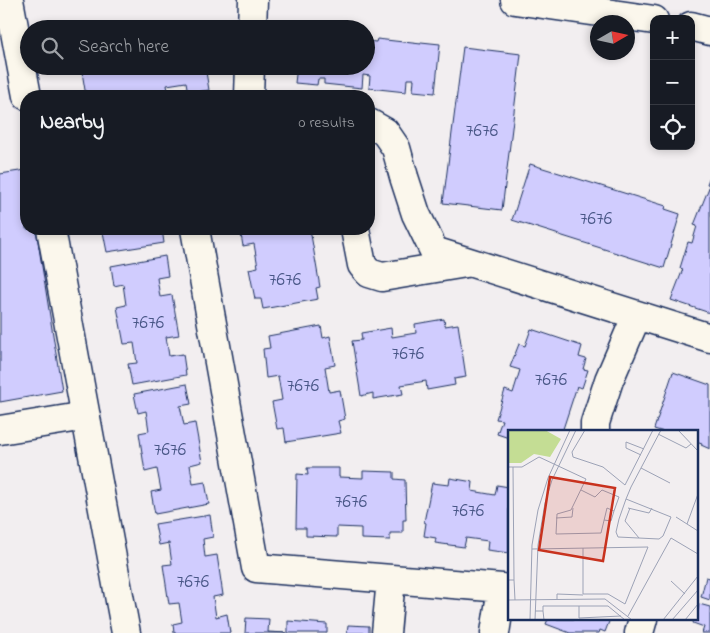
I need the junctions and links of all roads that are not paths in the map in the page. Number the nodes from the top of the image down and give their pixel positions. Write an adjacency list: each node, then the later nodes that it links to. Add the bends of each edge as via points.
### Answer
1 (9, 0): 6 (street)
2 (515, 0): 3 (street)
3 (650, 19)
4 (695, 27): 5 (street)
5 (710, 31)
6 (20, 59)
7 (23, 75): 9 (street)
8 (250, 75): 10 (street)
9 (26, 90)
10 (249, 90)
11 (375, 126): 15 (street, via 385,132 396,148 416,214 434,251)
12 (52, 235): 18 (street)
13 (196, 235): 21 (street, via 256,568)
14 (357, 235): 15 (street, via 362,265 369,273 382,277)
15 (470, 262): 16 (street)
16 (636, 315): 17 (street); 20 (street, via 609,380)
17 (710, 338)
18 (86, 416): 19 (street); 23 (street)
19 (0, 430)
20 (595, 430)
21 (391, 579): 24 (street); 25 (street, via 502,588)
22 (643, 620): 26 (street)
23 (126, 633)
24 (386, 633)
25 (495, 633)
26 (639, 633)

